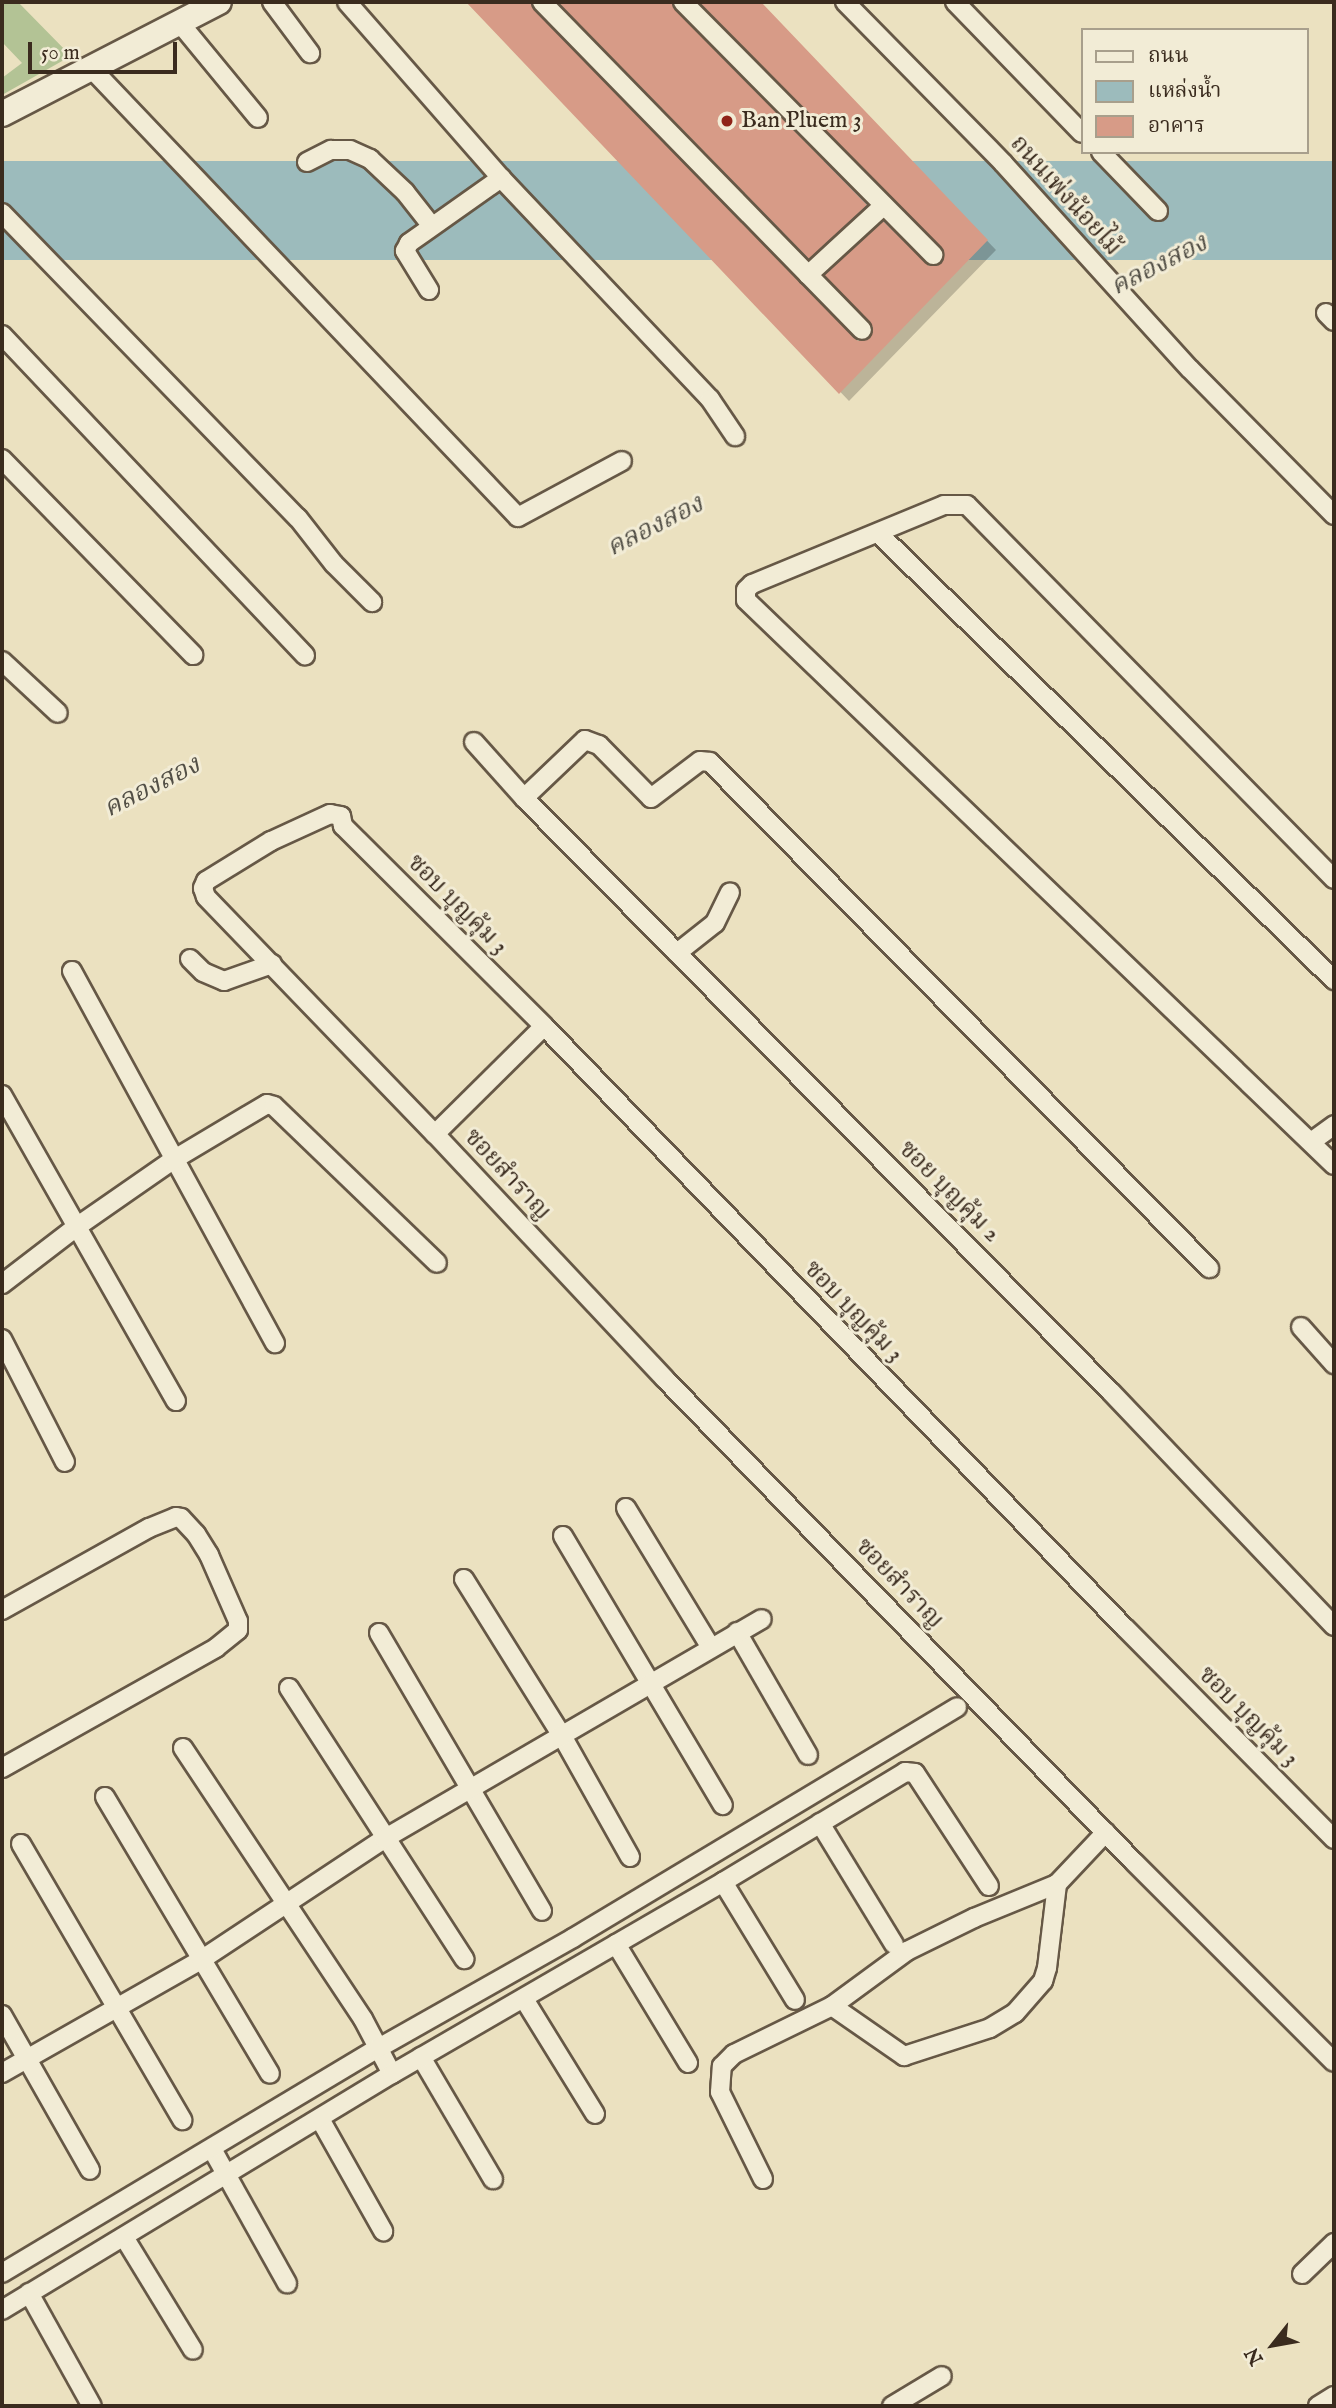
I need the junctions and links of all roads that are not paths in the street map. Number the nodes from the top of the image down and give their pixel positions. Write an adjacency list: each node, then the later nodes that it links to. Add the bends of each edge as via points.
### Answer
1 (219, 2): 8 (street)
2 (272, 2): 9 (street)
3 (347, 2): 16 (street)
4 (542, 2): 22 (street)
5 (683, 2): 17 (street)
6 (845, 2): 29 (street, ถนนเพ่งน้อยไม้)
7 (955, 2): 13 (street)
8 (179, 22): 10 (street); 12 (street)
9 (310, 53)
10 (90, 68): 11 (street); 28 (street, via 518,517)
11 (2, 114)
12 (258, 118)
13 (1080, 131)
14 (1103, 154): 18 (street)
15 (307, 162): 20 (street, via 331,150 350,150 370,159)
16 (500, 178): 20 (street); 26 (street, via 710,399)
17 (884, 205): 21 (street); 22 (street)
18 (1158, 211)
19 (2, 213): 31 (street, via 298,518)
20 (431, 225): 23 (street, via 405,251)
21 (933, 254)
22 (808, 275): 24 (street)
23 (429, 290)
24 (862, 330)
25 (2, 335): 33 (street)
26 (735, 436)
27 (2, 459): 32 (street)
28 (622, 461)
29 (1334, 515)
30 (878, 533): 39 (street, via 944,505 967,505); 45 (street); 50 (street, via 752,584 746,590 746,600)
31 (372, 602)
32 (193, 654)
33 (305, 655)
34 (2, 661): 35 (street)
35 (58, 713)
36 (474, 742): 37 (street, ซอย บุญคุ้ม 2)
37 (524, 798): 41 (street, ซอย บุญคุ้ม 2); 55 (street, via 586,740 599,745 651,798 700,761 710,762)
38 (341, 816): 43 (street, ซอยสำราญ, via 330,814 271,841 205,881 206,897); 46 (street, ซอบ บุญคุ้ม 3, via 343,826)
39 (1334, 878)
40 (730, 892): 41 (street, via 715,923)
41 (677, 953): 68 (street, ซอย บุญคุ้ม 2, via 1111,1392)
42 (190, 960): 43 (street, via 223,981)
43 (272, 964): 49 (street, ซอยสำราญ)
44 (72, 971): 51 (street)
45 (1334, 980)
46 (544, 1026): 49 (street, ซอยสำราญ); 85 (street, ซอบ บุญคุ้ม 3)
47 (2, 1095): 53 (street)
48 (1334, 1125): 50 (street)
49 (435, 1133): 83 (street, ซอยสำราญ, via 664,1378)
50 (1311, 1142): 52 (street)
51 (173, 1160): 53 (street); 54 (street, via 261,1106 274,1106); 59 (street)
52 (1334, 1165)
53 (75, 1228): 56 (street); 61 (street)
54 (437, 1263)
55 (1209, 1268)
56 (2, 1284)
57 (1301, 1327): 60 (street)
58 (2, 1339): 62 (street)
59 (275, 1343)
60 (1334, 1364)
61 (176, 1401)
62 (65, 1462)
63 (626, 1508): 71 (street)
64 (563, 1536): 72 (street)
65 (464, 1579): 75 (street)
66 (2, 1610): 78 (street, via 176,1517 196,1534 209,1555 238,1630 216,1648)
67 (762, 1619): 69 (street)
68 (1334, 1626)
69 (737, 1632): 71 (street); 77 (street)
70 (379, 1633): 79 (street)
71 (710, 1647): 72 (street)
72 (650, 1683): 75 (street); 81 (street)
73 (289, 1688): 84 (street)
74 (957, 1707): 102 (street)
75 (561, 1734): 79 (street); 87 (street)
76 (183, 1748): 91 (street)
77 (808, 1755)
78 (2, 1768)
79 (471, 1788): 84 (street); 92 (street)
80 (105, 1797): 95 (street)
81 (723, 1805)
82 (820, 1823): 88 (street); 90 (street, via 911,1771); 94 (street)
83 (1106, 1832): 89 (street); 105 (street, ซอยสำราญ)
84 (384, 1839): 91 (street); 96 (street)
85 (1334, 1839)
86 (21, 1844): 100 (street)
87 (630, 1857)
88 (723, 1882): 93 (street); 98 (street)
89 (1057, 1884): 99 (street, via 916,1946); 99 (street, via 1043,1982 1015,2013 990,2028 904,2056)
90 (989, 1886)
91 (285, 1903): 95 (street); 102 (street, via 363,2019)
92 (542, 1912)
93 (616, 1944): 97 (street); 106 (street)
94 (894, 1944)
95 (201, 1959): 100 (street); 108 (street)
96 (464, 1959)
97 (524, 1999): 103 (street); 110 (street)
98 (795, 2000)
99 (832, 2006): 117 (street, via 734,2054 722,2066 720,2092)
100 (115, 2008): 104 (street); 112 (street)
101 (2, 2015): 104 (street)
102 (377, 2049): 109 (street); 113 (street)
103 (421, 2057): 109 (street); 116 (street)
104 (29, 2058): 107 (street); 114 (street)
105 (1334, 2062)
106 (688, 2063)
107 (2, 2073)
108 (270, 2074)
109 (392, 2074): 111 (street)
110 (595, 2114)
111 (320, 2119): 115 (street); 118 (street)
112 (182, 2120)
113 (212, 2149): 115 (street); 121 (street)
114 (90, 2170)
115 (225, 2173): 119 (street); 123 (street)
116 (493, 2179)
117 (763, 2179)
118 (383, 2231)
119 (124, 2237): 124 (street); 126 (street)
120 (1334, 2243): 122 (street)
121 (2, 2273)
122 (1302, 2274)
123 (288, 2283)
124 (29, 2293): 125 (street); 129 (street)
125 (2, 2309)
126 (193, 2350)
127 (942, 2376): 130 (street)
128 (1334, 2396): 131 (street)
129 (92, 2406)
130 (892, 2406)
131 (1318, 2406)

